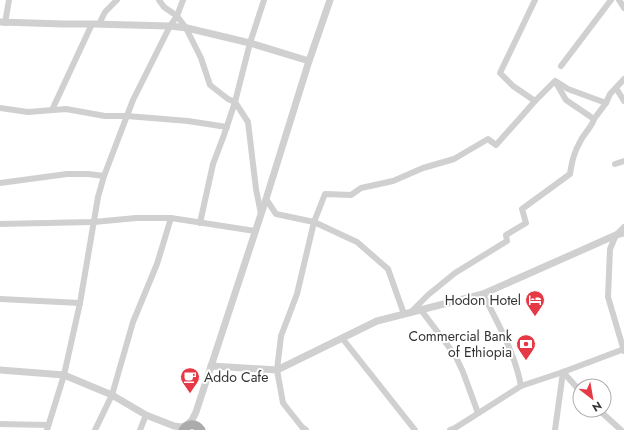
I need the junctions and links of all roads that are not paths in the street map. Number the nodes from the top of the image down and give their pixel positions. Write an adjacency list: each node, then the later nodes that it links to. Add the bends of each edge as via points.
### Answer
1 (9, 0): 12 (street)
2 (117, 0): 13 (street)
3 (159, 0): 11 (street)
4 (183, 0): 11 (street)
5 (264, 0): 16 (street)
6 (330, 0): 17 (street)
7 (536, 0): 22 (street, via 500,73 513,86)
8 (610, 0): 18 (street)
9 (619, 0): 10 (street)
10 (624, 8)
11 (177, 16): 14 (street); 15 (street)
12 (3, 22): 13 (street)
13 (96, 24): 14 (street); 27 (street)
14 (170, 26): 15 (street); 28 (street)
15 (186, 28): 16 (street); 24 (street, via 210,84)
16 (250, 43): 17 (street); 24 (street)
17 (309, 62): 35 (street)
18 (561, 66)
19 (624, 79): 21 (street)
20 (556, 81): 22 (street); 25 (street, via 568,89); 29 (street, via 566,100)
21 (616, 88): 23 (street); 25 (street)
22 (536, 101): 40 (street, via 496,145 488,139 454,159 423,168 393,181 361,188 351,195 325,194)
23 (624, 101)
24 (235, 102): 30 (street); 36 (street, via 248,122)
25 (606, 103): 29 (street)
26 (0, 108): 27 (street, via 28,112)
27 (52, 110): 28 (street, via 66,109 105,116)
28 (127, 116): 30 (street); 33 (street)
29 (594, 119): 50 (street, via 572,158 570,174 522,209 526,223 506,235 507,241 455,273)
30 (227, 127): 39 (street, via 213,164)
31 (624, 162): 32 (street)
32 (615, 164)
33 (104, 176): 34 (street, via 67,174); 38 (street)
34 (0, 183)
35 (266, 199): 36 (street); 40 (street, via 276,214)
36 (261, 214): 43 (street)
37 (171, 218): 38 (street); 39 (street); 60 (street, via 157,264 133,322)
38 (94, 222): 41 (street); 48 (street)
39 (200, 222): 43 (street)
40 (314, 222): 50 (street, via 357,242 388,269); 55 (street, via 297,294 281,336)
41 (0, 224)
42 (624, 227): 45 (street)
43 (255, 231): 53 (street)
44 (624, 233): 45 (street)
45 (616, 235): 46 (street); 52 (street, via 610,249 608,297)
46 (483, 294): 49 (street); 59 (street, via 507,342)
47 (0, 299): 48 (street)
48 (80, 303): 57 (street)
49 (420, 310): 50 (street); 62 (street, via 454,355)
50 (407, 314): 51 (street, via 377,321)
51 (342, 338): 55 (street); 73 (street)
52 (624, 350): 56 (street)
53 (211, 366): 55 (street); 61 (street)
54 (0, 370): 57 (street)
55 (277, 370): 68 (street, via 283,403)
56 (563, 372): 58 (street); 59 (street); 75 (street)
57 (64, 374): 60 (street); 66 (street)
58 (572, 382)
59 (521, 386): 62 (street)
60 (112, 395): 63 (street); 70 (street)
61 (196, 412): 67 (street, via 192,420); 72 (street)
62 (478, 413): 69 (street)
63 (146, 415): 67 (street); 71 (street)
64 (608, 418): 76 (street)
65 (0, 424): 66 (street)
66 (47, 428)
67 (181, 428): 72 (main road, via 190,424 197,425)
68 (303, 429)
69 (452, 429): 74 (street)
70 (95, 430)
71 (140, 430)
72 (201, 430)
73 (415, 430)
74 (462, 430)
75 (555, 430)
76 (621, 430)

